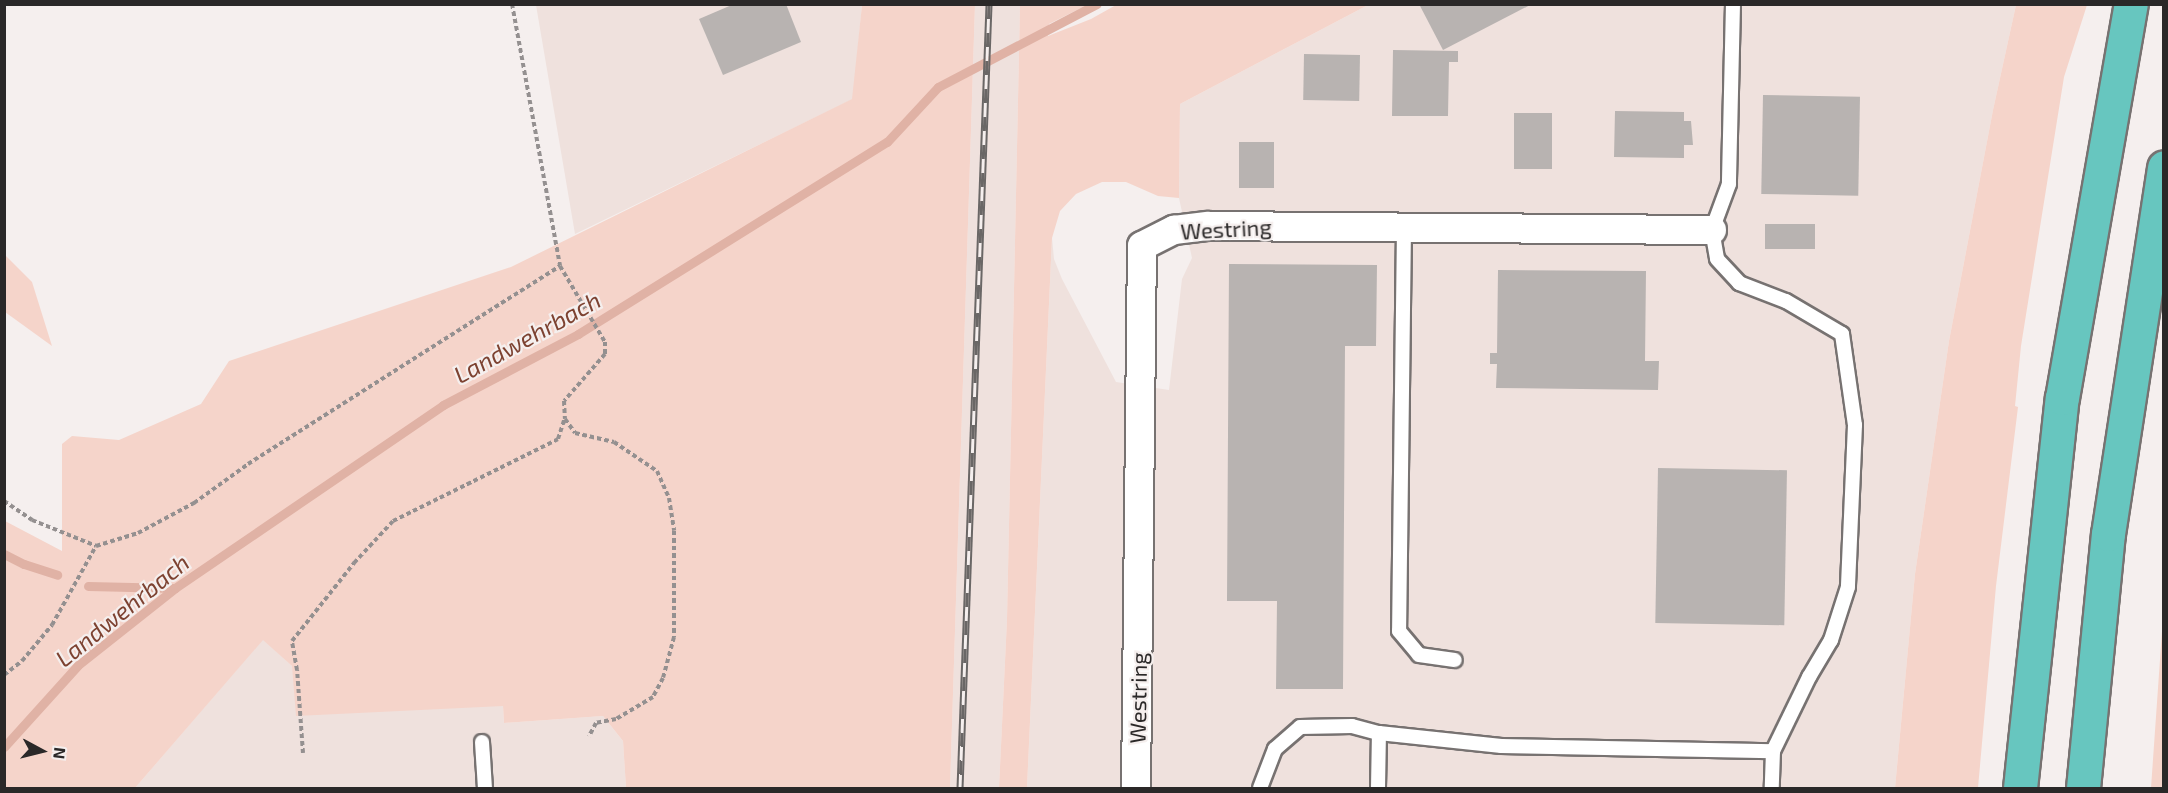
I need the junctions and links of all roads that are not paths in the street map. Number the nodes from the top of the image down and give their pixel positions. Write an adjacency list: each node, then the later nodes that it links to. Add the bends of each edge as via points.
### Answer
1 (1733, 4): 5 (lane, via 1729,184)
2 (2131, 4): 15 (highway, via 2062,398)
3 (2163, 167): 16 (highway, via 2108,534)
4 (1404, 227): 5 (street, Westring); 6 (lane, via 1399,631 1419,655); 11 (street, Westring, via 1209,226 1174,230 1142,246)
5 (1712, 230): 9 (lane, via 1717,259 1739,283 1786,301 1842,334 1855,425 1848,587 1831,640)
6 (1455, 660)
7 (1379, 733): 9 (lane, via 1502,746); 12 (lane, via 1352,726 1300,727 1275,748); 13 (lane)
8 (482, 742): 10 (lane)
9 (1773, 751): 14 (lane)
10 (485, 789)
11 (1136, 789)
12 (1260, 789)
13 (1378, 789)
14 (1772, 789)
15 (2020, 789)
16 (2083, 789)

